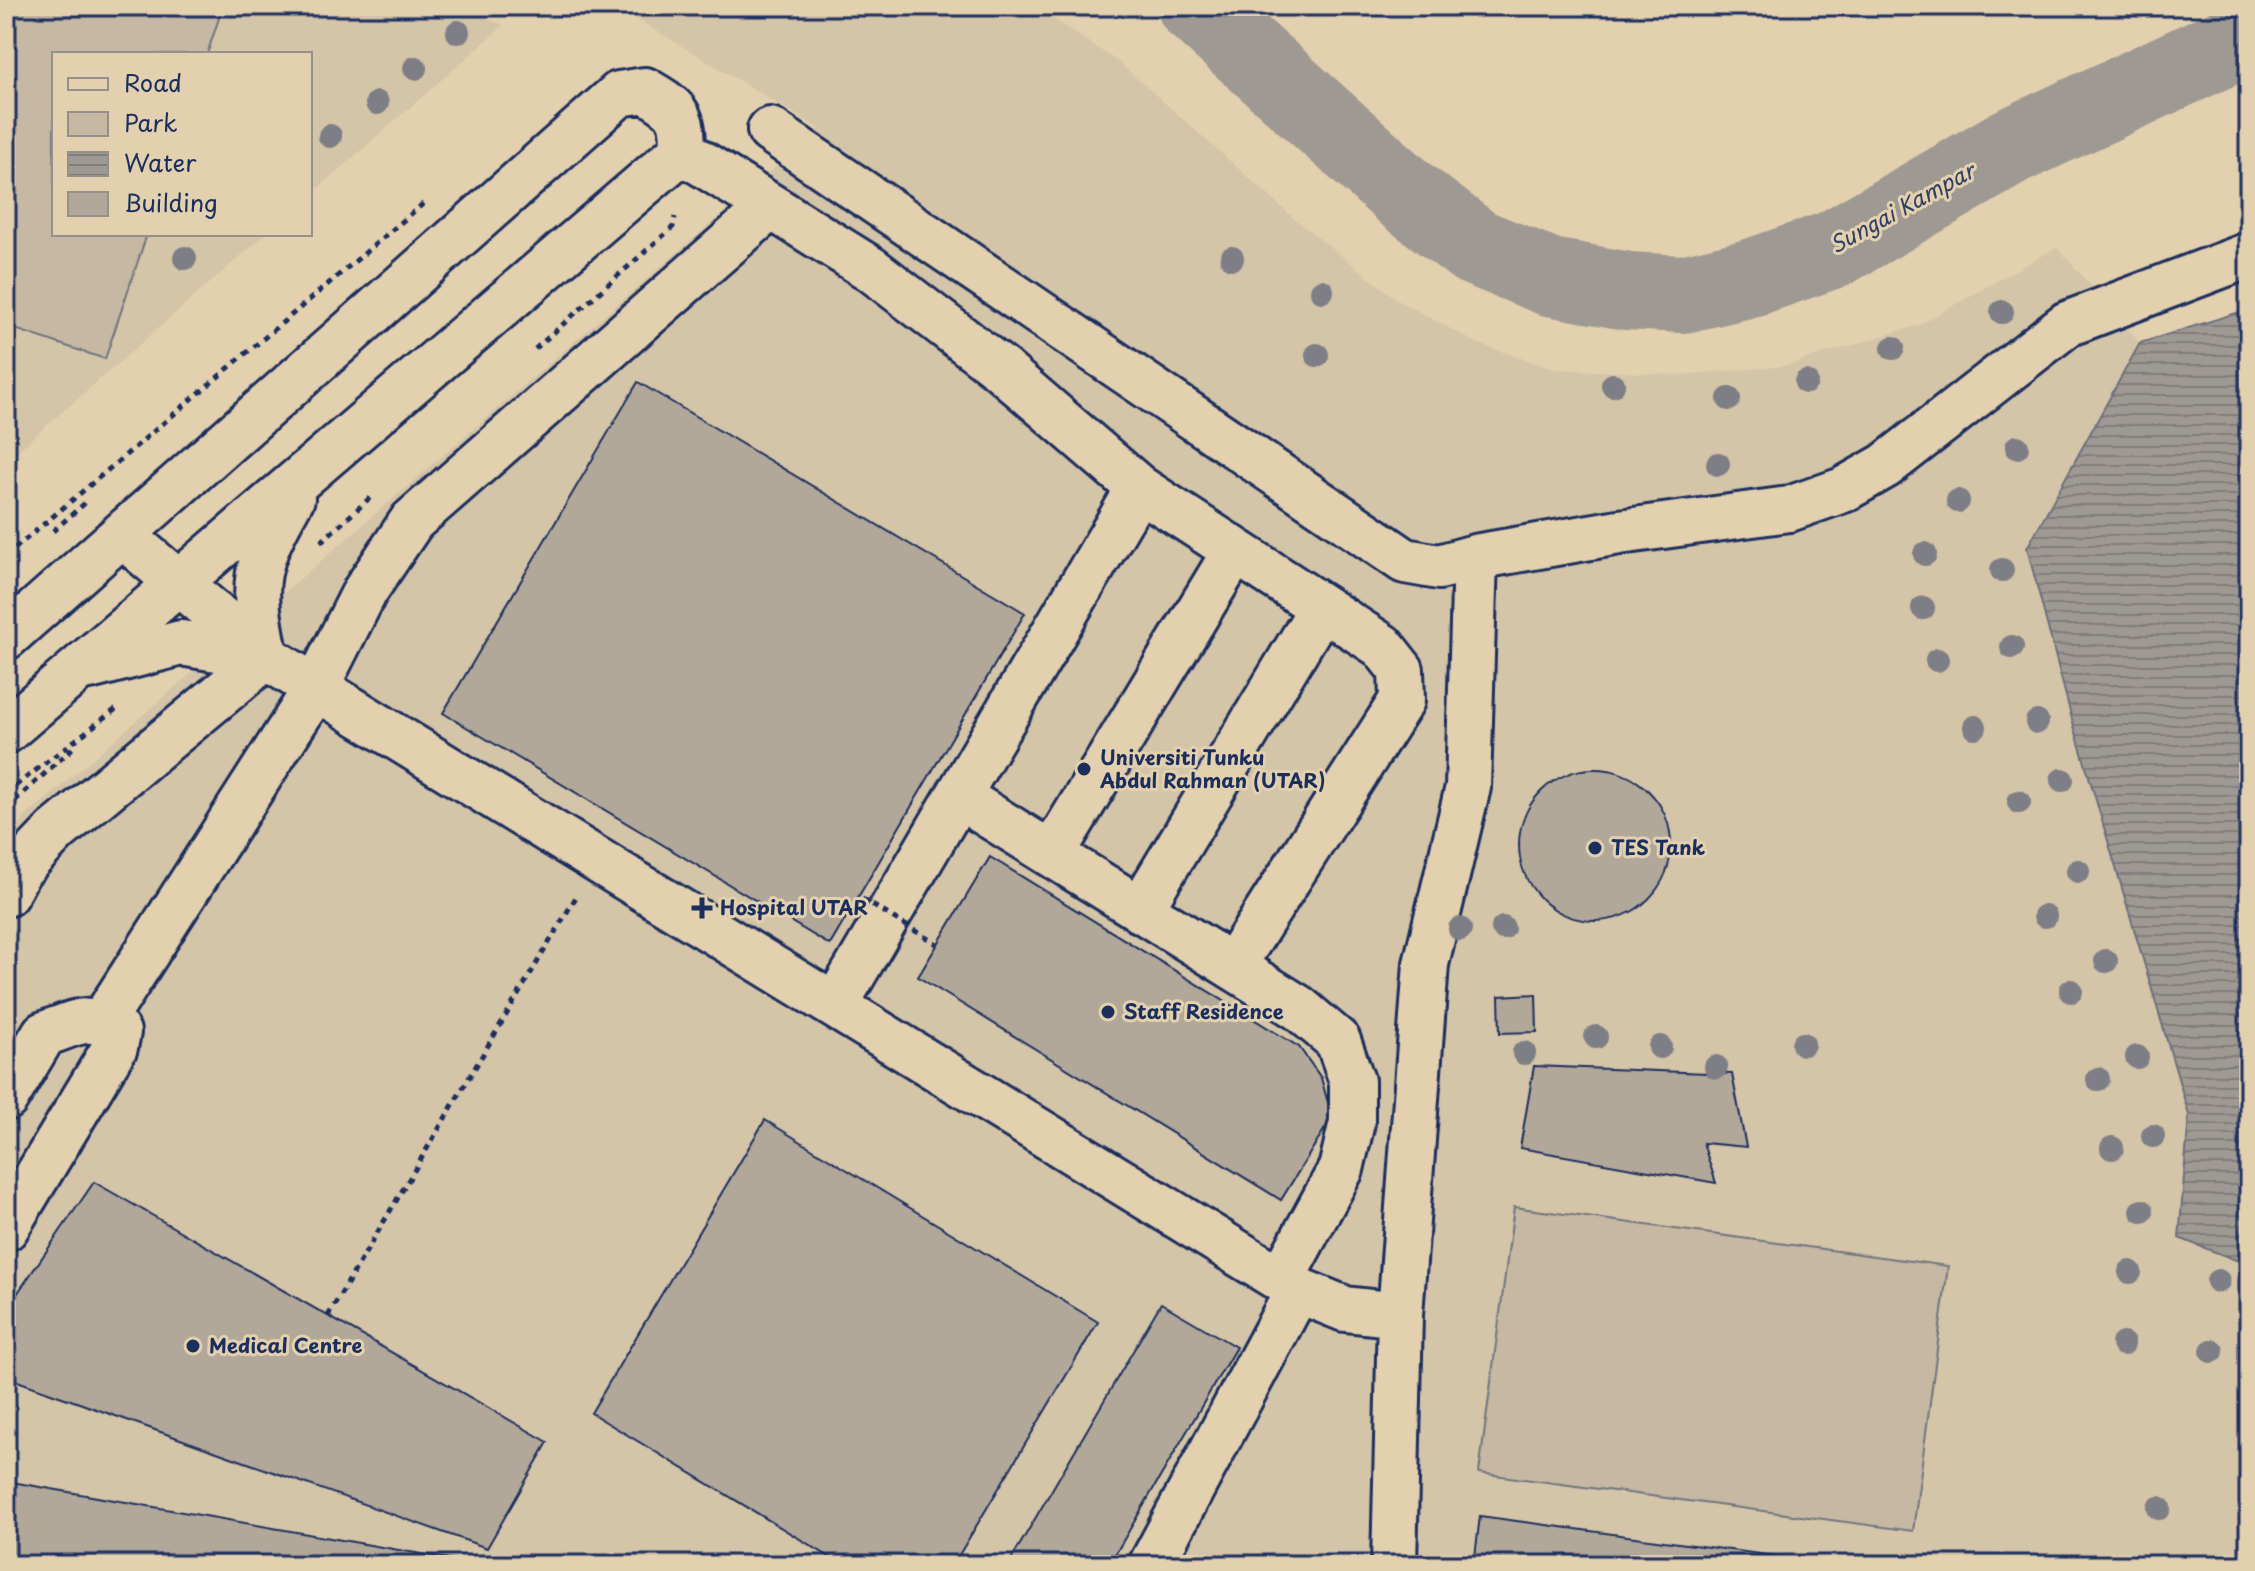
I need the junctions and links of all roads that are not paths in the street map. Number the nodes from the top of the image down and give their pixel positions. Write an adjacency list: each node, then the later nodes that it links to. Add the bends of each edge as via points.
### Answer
1 (770, 130): 9 (street, via 1405,561 1439,567)
2 (682, 151): 3 (street); 5 (street); 7 (street, via 684,130 674,107 645,90 619,94)
3 (769, 208): 6 (street, via 871,269 936,317); 15 (street, via 412,521 365,591)
4 (2249, 255): 9 (street, via 2067,324 1885,466 1843,490 1789,509)
5 (305, 475): 10 (street); 13 (street, via 264,547 255,580)
6 (1139, 488): 8 (street); 17 (street)
7 (123, 536): 10 (street); 12 (street)
8 (1235, 551): 11 (street); 18 (street)
9 (1475, 557): 27 (street, via 1468,787 1426,964)
10 (179, 583): 13 (street); 14 (street)
11 (1322, 607): 20 (street); 21 (street, via 1382,646 1401,670 1402,700)
12 (6, 637)
13 (266, 657): 14 (street, via 181,643); 15 (street); 19 (street, via 56,831 19,870)
14 (76, 670): 16 (street)
15 (316, 688): 22 (street); 23 (street)
16 (6, 731)
17 (958, 796): 18 (street); 22 (street)
18 (1052, 854): 20 (street)
19 (6, 894)
20 (1140, 910): 21 (street)
21 (1233, 966): 26 (street, via 1299,1008 1338,1041 1352,1081 1352,1122 1341,1169)
22 (836, 1004): 26 (street)
23 (103, 1021): 24 (street, via 90,1019 44,1034); 25 (street, via 118,1032 115,1047)
24 (6, 1098)
25 (6, 1228)
26 (1290, 1284): 27 (street, via 1345,1309); 28 (street)
27 (1400, 1315): 29 (street)
28 (1151, 1565)
29 (1394, 1565)

